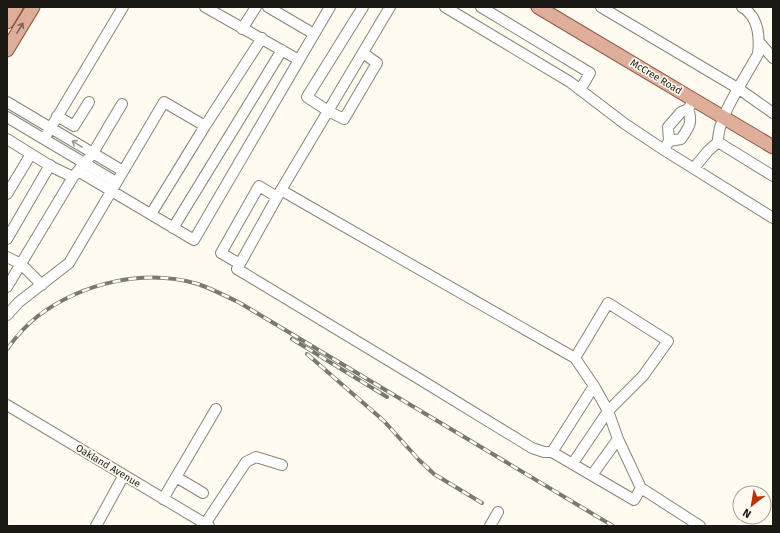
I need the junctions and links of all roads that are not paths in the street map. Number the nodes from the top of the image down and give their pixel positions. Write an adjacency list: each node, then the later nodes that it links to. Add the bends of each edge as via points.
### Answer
1 (16, 7): 15 (main road)
2 (33, 7): 20 (main road, one-way to 2)
3 (123, 7): 33 (street)
4 (205, 7): 16 (street)
5 (256, 7): 16 (street)
6 (268, 7): 17 (street)
7 (330, 7): 17 (street)
8 (363, 7): 31 (street, via 307,98)
9 (390, 7): 22 (street)
10 (445, 7): 26 (street)
11 (481, 7): 26 (street, via 590,73)
12 (538, 7): 30 (main road, McCree Road)
13 (601, 7): 25 (street)
14 (747, 8): 19 (street, via 756,20)
15 (7, 22)
16 (242, 29): 18 (street)
17 (314, 34): 24 (street)
18 (262, 38): 21 (street); 36 (street)
19 (760, 43): 23 (street); 25 (street, via 758,54)
20 (7, 50)
21 (282, 50): 24 (street); 58 (street)
22 (363, 52): 31 (street); 31 (street, via 377,63 344,119)
23 (773, 58)
24 (298, 60): 58 (street, via 194,240)
25 (739, 89): 32 (street); 35 (street)
26 (580, 90): 43 (street)
27 (7, 102): 37 (street)
28 (89, 102): 33 (street, via 74,126)
29 (122, 104): 44 (street)
30 (691, 104): 35 (main road, McCree Road); 39 (street, via 668,127); 39 (street, via 689,127 680,139)
31 (328, 111): 54 (street)
32 (773, 113)
33 (57, 116): 37 (street)
34 (7, 117): 38 (street)
35 (723, 117): 40 (street, via 717,135); 42 (main road, McCree Road)
36 (205, 126): 49 (street, via 164,102); 56 (street)
37 (50, 128): 38 (street); 44 (street, one-way to 37)
38 (44, 139): 46 (street)
39 (669, 141): 43 (street)
40 (718, 142): 48 (street); 51 (street)
41 (9, 143): 45 (street)
42 (773, 147)
43 (664, 150): 48 (street)
44 (92, 153): 46 (street); 49 (street)
45 (31, 154): 47 (street); 55 (street)
46 (85, 163): 50 (street); 52 (street)
47 (50, 165): 50 (street); 59 (street)
48 (694, 168): 57 (street)
49 (123, 171): 52 (street)
50 (76, 174): 53 (street); 61 (street)
51 (773, 176)
52 (116, 182): 53 (street)
53 (111, 191): 56 (street); 63 (street, via 69,264)
54 (279, 193): 62 (street); 62 (street, via 259,186 221,253); 66 (street, via 333,220)
55 (7, 194)
56 (151, 214): 58 (street)
57 (773, 218)
58 (173, 228)
59 (7, 239)
60 (7, 257): 61 (street)
61 (21, 264): 63 (street); 64 (street)
62 (240, 264): 72 (street, via 237,269 532,448)
63 (42, 285): 65 (street, via 19,302)
64 (7, 287)
65 (7, 315)
66 (575, 358): 67 (street); 70 (street, via 608,303 668,341 643,376)
67 (594, 386): 70 (street); 72 (street)
68 (7, 405): 75 (street, Oakland Avenue)
69 (216, 409): 77 (street)
70 (608, 411): 71 (street); 73 (street)
71 (618, 439): 76 (street); 78 (street)
72 (552, 452): 73 (street)
73 (573, 463): 76 (street)
74 (282, 465): 82 (street, via 256,457 246,462)
75 (124, 475): 80 (street, Oakland Avenue); 83 (street)
76 (592, 476): 78 (street, via 634,500)
77 (176, 477): 79 (street); 80 (street)
78 (641, 488): 85 (street)
79 (203, 493)
80 (163, 499): 82 (street, Oakland Avenue)
81 (498, 512): 84 (street)
82 (207, 525)
83 (96, 526)
84 (490, 526)
85 (700, 526)

